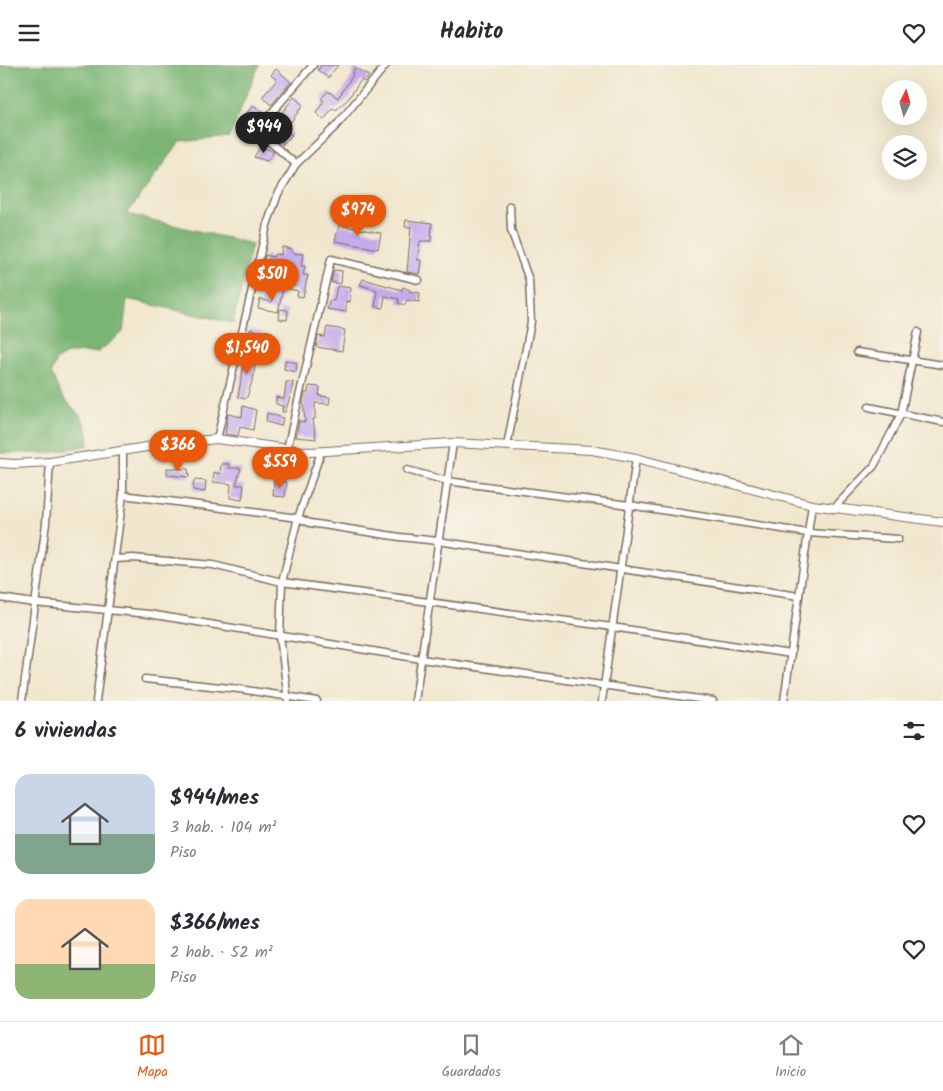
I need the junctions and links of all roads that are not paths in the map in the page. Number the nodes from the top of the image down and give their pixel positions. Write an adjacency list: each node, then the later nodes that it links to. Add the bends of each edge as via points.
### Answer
1 (313, 65): 3 (street, via 254,133)
2 (386, 65): 3 (street, via 336,127)
3 (296, 164): 13 (street, via 278,194 266,225)
4 (510, 205): 15 (street, via 511,231 529,280 531,322)
5 (419, 280): 16 (street, via 331,259)
6 (918, 332): 8 (street)
7 (858, 352): 8 (street)
8 (912, 361): 9 (street); 11 (street)
9 (943, 365)
10 (868, 407): 11 (street)
11 (901, 413): 12 (street); 27 (street, via 874,466)
12 (943, 422)
13 (217, 439): 16 (street); 17 (street)
14 (453, 443): 15 (street); 18 (street); 23 (street)
15 (507, 445): 19 (street, via 592,450)
16 (287, 449): 18 (street)
17 (123, 451): 20 (street); 24 (street)
18 (321, 451): 28 (street)
19 (636, 458): 25 (street); 26 (street)
20 (50, 462): 21 (street); 39 (street, via 46,523)
21 (0, 463)
22 (407, 470): 23 (street)
23 (447, 481): 25 (street); 32 (street)
24 (123, 495): 28 (street); 33 (street)
25 (629, 505): 30 (street); 34 (street)
26 (812, 505): 27 (street); 30 (street)
27 (833, 509): 29 (street)
28 (298, 518): 32 (street, via 310,523); 35 (street)
29 (943, 522)
30 (808, 533): 31 (street); 36 (street)
31 (898, 539)
32 (438, 541): 34 (street); 38 (street)
33 (115, 559): 35 (street, via 213,565); 40 (street)
34 (620, 570): 36 (street); 41 (street)
35 (282, 582): 38 (street); 42 (street)
36 (799, 596): 43 (street)
37 (0, 598): 39 (street)
38 (429, 602): 41 (street); 44 (street)
39 (34, 603): 40 (street); 48 (street)
40 (109, 611): 42 (street, via 150,614); 49 (street)
41 (612, 627): 43 (street); 46 (street)
42 (280, 635): 44 (street); 47 (street)
43 (791, 654): 54 (street)
44 (421, 659): 46 (street); 51 (street)
45 (145, 679): 47 (street)
46 (604, 685): 52 (street); 53 (street)
47 (288, 699): 50 (street)
48 (22, 701)
49 (96, 701)
50 (317, 701)
51 (415, 701)
52 (602, 701)
53 (713, 701)
54 (784, 701)

